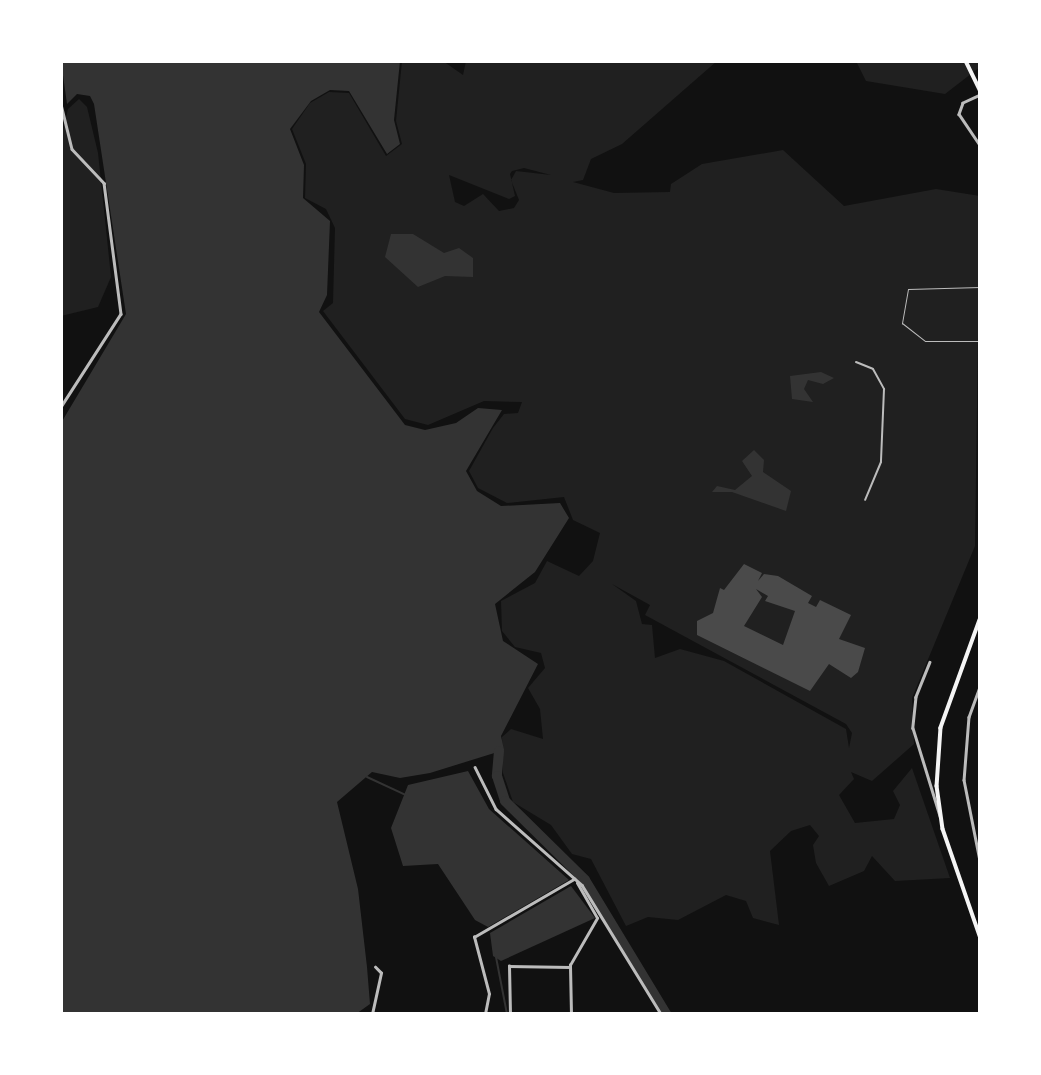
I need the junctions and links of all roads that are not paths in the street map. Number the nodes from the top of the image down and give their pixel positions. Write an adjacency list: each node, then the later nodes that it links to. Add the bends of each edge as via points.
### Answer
1 (966, 61): 2 (main road)
2 (980, 92): 4 (street, via 963,103 959,114)
3 (61, 104): 8 (street, via 72,149 104,183 121,314)
4 (980, 145)
5 (980, 287): 6 (lane, via 908,289 902,323 925,341)
6 (980, 341)
7 (856, 362): 9 (street, via 873,369 884,389 881,462)
8 (61, 407)
9 (865, 500)
10 (980, 620): 14 (main road, via 941,728)
11 (930, 662): 14 (street, via 916,697 916,744)
12 (980, 687): 15 (street, via 969,718 964,780)
13 (475, 767): 16 (street, via 496,809)
14 (943, 830): 17 (main road)
15 (980, 861)
16 (574, 879): 19 (street, via 597,918); 21 (street, via 474,937 489,993); 24 (street)
17 (980, 936)
18 (375, 967): 20 (street, via 381,973)
19 (570, 967): 22 (street, via 509,966); 23 (street)
20 (372, 1014)
21 (485, 1014)
22 (510, 1014)
23 (571, 1014)
24 (661, 1014)

